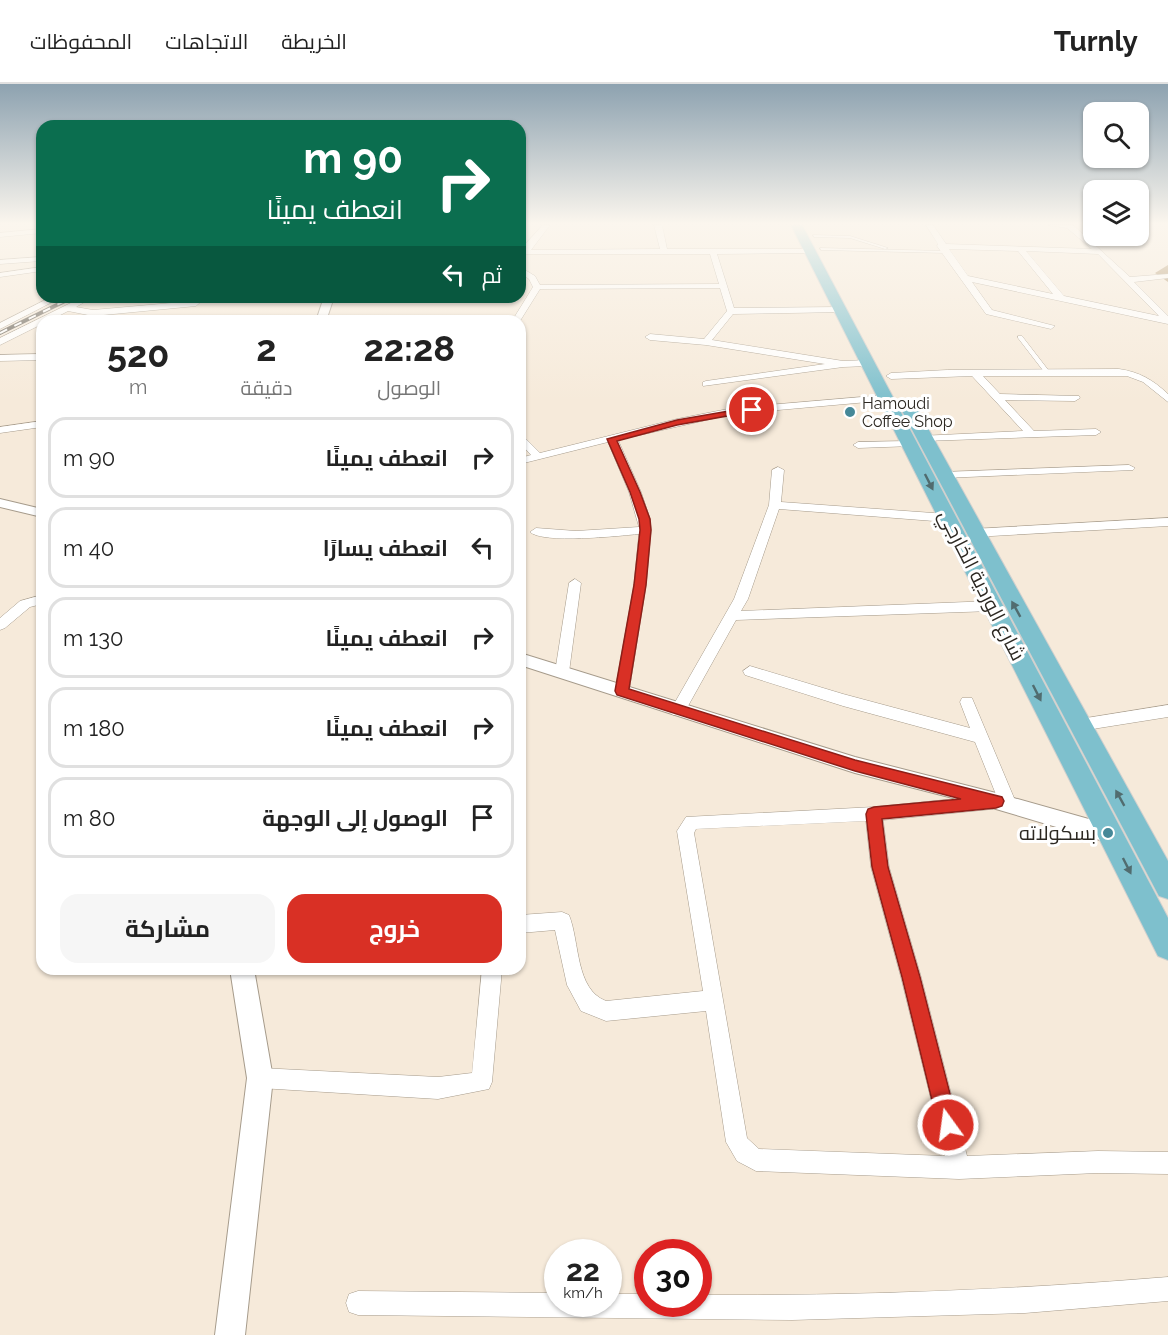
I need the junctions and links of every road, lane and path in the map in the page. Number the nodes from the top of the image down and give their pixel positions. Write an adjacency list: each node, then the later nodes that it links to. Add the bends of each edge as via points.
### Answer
1 (535, 283): 8 (street)
2 (969, 283): 20 (street, via 990,312)
3 (991, 283): 9 (street)
4 (1049, 283): 9 (street)
5 (1130, 283): 17 (street)
6 (834, 285): 13 (main road, شارع الوردية الخارجي); 31 (main road, شارع الوردية الخارجي)
7 (724, 286): 8 (street); 14 (street)
8 (537, 287): 16 (street)
9 (1061, 298): 17 (street)
10 (46, 303): 19 (street)
11 (80, 303): 15 (street)
12 (196, 303): 15 (street)
13 (840, 310): 14 (street); 27 (main road, شارع الوردية الخارجي)
14 (731, 311): 24 (street)
15 (64, 314)
16 (520, 315)
17 (1168, 321)
18 (36, 324): 23 (street)
19 (0, 326)
20 (1051, 326)
21 (650, 337): 24 (street)
22 (1020, 338): 29 (lane)
23 (0, 342)
24 (706, 342): 28 (street)
25 (36, 357): 26 (street)
26 (0, 358)
27 (868, 363): 28 (street); 33 (main road, شارع الوردية الخارجي)
28 (843, 364): 32 (street)
29 (1047, 372): 30 (street); 36 (street, via 1135,374)
30 (975, 373): 31 (street); 34 (street)
31 (891, 376): 42 (main road, شارع الوردية الخارجي)
32 (706, 384)
33 (886, 398): 41 (street, via 733,411); 42 (main road, شارع الوردية الخارجي)
34 (998, 398): 35 (street); 40 (street)
35 (1075, 398)
36 (1168, 399)
37 (36, 425): 38 (street)
38 (0, 430)
39 (1096, 432): 40 (street)
40 (1031, 434): 42 (street)
41 (612, 439): 45 (street); 55 (street, via 635,492)
42 (917, 441): 44 (street); 49 (main road, شارع الوردية الخارجي); 53 (main road, شارع الوردية الخارجي, one-way to 53)
43 (526, 443): 45 (street)
44 (858, 445)
45 (538, 457): 46 (street)
46 (526, 460)
47 (1129, 468): 49 (street)
48 (778, 470): 51 (street)
49 (944, 475): 57 (main road, شارع الوردية الخارجي)
50 (0, 502): 52 (street)
51 (775, 505): 53 (street); 61 (street, via 741,599)
52 (36, 511)
53 (947, 518): 60 (main road, شارع الوردية الخارجي)
54 (1168, 522): 57 (street)
55 (645, 530): 56 (street, via 576,536); 66 (street)
56 (536, 532)
57 (974, 533): 70 (main road, شارع الوردية الخارجي, one-way to 57)
58 (575, 582): 65 (street)
59 (36, 601): 62 (street, via 25,604)
60 (992, 606): 61 (street); 74 (main road, شارع الوردية الخارجي, one-way to 74)
61 (731, 616): 68 (street)
62 (0, 625)
63 (526, 661): 65 (street)
64 (750, 671): 71 (street)
65 (562, 672): 66 (street)
66 (622, 691): 68 (street)
67 (967, 702): 71 (street)
68 (678, 711): 72 (street, via 855,765)
69 (1168, 711): 70 (street)
70 (1080, 725): 75 (main road, شارع الوردية الخارجي, one-way to 70)
71 (981, 737): 72 (street)
72 (1003, 803): 73 (street); 74 (street)
73 (874, 814): 81 (street, via 687,825); 84 (street, via 880,867)
74 (1110, 834): 78 (main road, شارع الوردية الخارجي, one-way to 78)
75 (1158, 854): 76 (main road, شارع الوردية الخارجي)
76 (1168, 887)
77 (526, 924): 81 (street, via 562,921 577,986 588,1004 606,1011)
78 (1168, 945)
79 (243, 975): 82 (street)
80 (491, 975): 82 (street, via 482,1082 438,1088)
81 (715, 1000): 84 (street, via 737,1142 745,1153 756,1160)
82 (260, 1078): 87 (street)
83 (1168, 1163): 84 (street)
84 (959, 1168)
85 (1168, 1289): 86 (street, via 1025,1301 792,1308)
86 (358, 1303)
87 (230, 1335)

